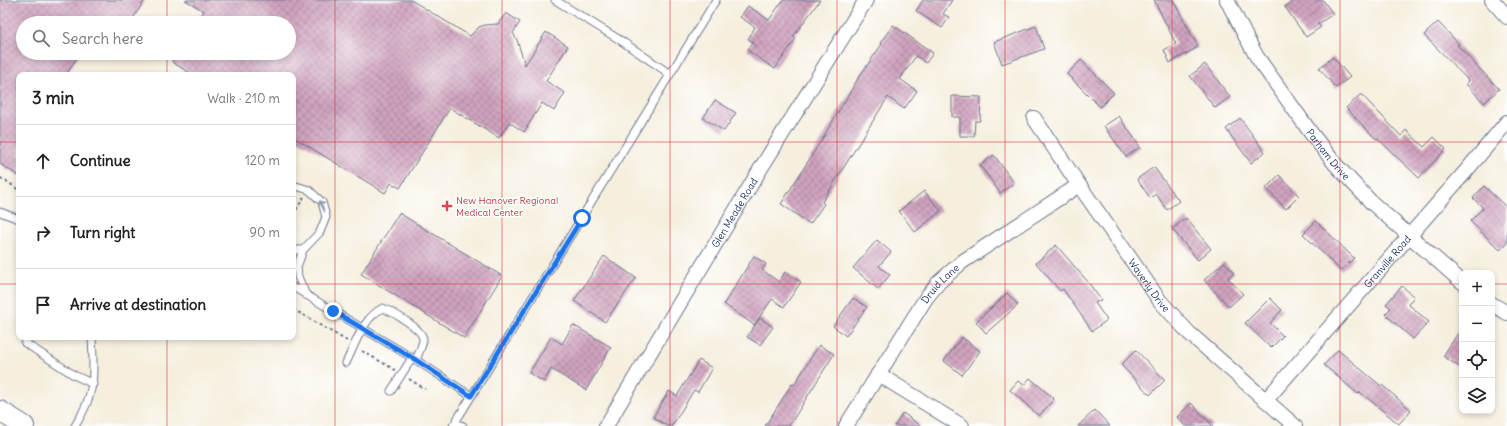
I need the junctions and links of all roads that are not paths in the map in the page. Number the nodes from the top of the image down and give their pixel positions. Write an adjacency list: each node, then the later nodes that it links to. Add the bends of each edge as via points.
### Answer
1 (555, 0): 7 (lane)
2 (716, 0): 7 (lane)
3 (866, 0): 37 (street, Glen Meade Road, via 761,168)
4 (1227, 0): 14 (street, Parham Drive, via 1257,57 1311,133 1356,187)
5 (1492, 0): 6 (street)
6 (1507, 17)
7 (670, 74): 30 (lane)
8 (1034, 118): 10 (street, Waverly Drive)
9 (1507, 122): 14 (street, Granville Road)
10 (1079, 185): 27 (street, Druid Lane, via 962,262 940,282 926,298); 31 (street, Waverly Drive, via 1160,301 1178,322)
11 (296, 186): 16 (lane, one-way to 11, via 320,232 326,217 322,202 309,190)
12 (0, 212): 13 (lane)
13 (16, 218)
14 (1409, 236): 17 (street, Parham Drive); 31 (street, Granville Road)
15 (296, 250): 16 (lane)
16 (303, 250): 19 (lane, via 298,277)
17 (1459, 279)
18 (296, 289): 19 (lane)
19 (306, 295): 22 (lane)
20 (1495, 306): 21 (street)
21 (1507, 313)
22 (363, 329): 25 (lane); 25 (lane, via 379,310 388,310 416,328 422,335 423,341); 26 (lane)
23 (27, 340): 28 (lane, via 25,343 74,375)
24 (92, 340): 28 (lane)
25 (414, 359): 29 (lane); 30 (lane)
26 (346, 363)
27 (878, 374): 38 (street, Druid Lane); 39 (street)
28 (93, 384): 35 (lane)
29 (391, 391)
30 (471, 396): 33 (lane)
31 (1266, 400): 40 (street, Waverly Drive)
32 (0, 411): 34 (main road)
33 (454, 424): 36 (lane)
34 (24, 426)
35 (75, 426)
36 (463, 426)
37 (606, 426)
38 (846, 426)
39 (962, 426)
40 (1294, 426)

